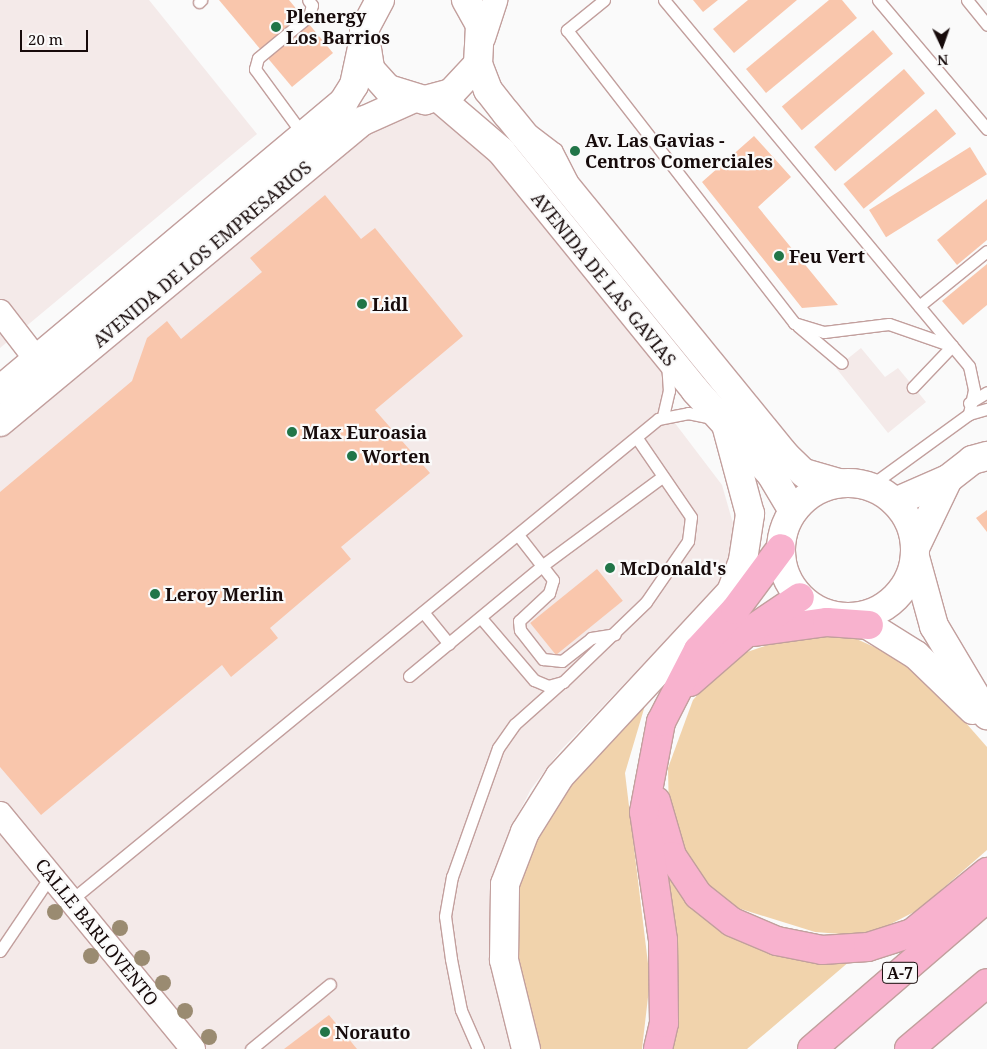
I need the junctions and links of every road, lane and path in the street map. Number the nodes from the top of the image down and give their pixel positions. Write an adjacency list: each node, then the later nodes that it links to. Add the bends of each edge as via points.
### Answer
1 (308, 0): 14 (lane, via 309,16 258,58 255,69)
2 (466, 0): 10 (street, via 476,12)
3 (495, 0): 10 (street)
4 (604, 0): 18 (lane, via 567,30)
5 (664, 0): 16 (lane)
6 (878, 0): 13 (lane)
7 (967, 0): 9 (lane)
8 (368, 15): 12 (street, AVENIDA DE LAS GAVIAS, via 378,80); 14 (street, AVENIDA DE LOS EMPRESARIOS, via 354,85)
9 (987, 25)
10 (483, 38): 11 (street)
11 (478, 64): 12 (street, AVENIDA DE LOS EMPRESARIOS, via 462,85); 36 (street, AVENIDA DE LAS GAVIAS, via 488,90 784,454 804,473)
12 (426, 99): 20 (street, AVENIDA DE LAS GAVIAS, via 501,151); 29 (street, AVENIDA DE LOS EMPRESARIOS, via 363,121)
13 (987, 128)
14 (305, 136): 21 (street, AVENIDA DE LOS EMPRESARIOS)
15 (987, 251): 16 (lane)
16 (919, 306): 19 (lane)
17 (0, 312): 21 (street)
18 (794, 323): 19 (lane, via 824,332 889,324); 22 (lane)
19 (952, 346): 23 (lane); 26 (lane, via 969,366 974,390)
20 (662, 349): 28 (lane, via 669,390); 30 (street, AVENIDA DE LAS GAVIAS)
21 (37, 360): 24 (street, AVENIDA DE LOS EMPRESARIOS)
22 (842, 363)
23 (913, 387)
24 (0, 390)
25 (987, 392): 26 (lane)
26 (969, 408): 27 (lane); 37 (lane)
27 (987, 410)
28 (663, 416): 30 (lane, via 688,413); 31 (lane)
29 (0, 422)
30 (724, 424): 33 (street, AVENIDA DE LAS GAVIAS); 44 (street, via 750,514 743,560)
31 (637, 438): 34 (lane); 40 (lane)
32 (987, 456): 35 (street, via 972,460)
33 (762, 468): 39 (street, AVENIDA DE LAS GAVIAS, via 783,489); 41 (street, AVENIDA DE LAS GAVIAS, via 780,518)
34 (662, 477): 43 (lane); 50 (lane, via 691,517 691,534 673,567)
35 (948, 479): 38 (street); 42 (street)
36 (840, 483): 37 (street); 39 (street, via 812,493)
37 (870, 486): 38 (street)
38 (896, 502): 42 (street, via 912,527)
39 (793, 511): 41 (street)
40 (518, 535): 43 (lane); 46 (lane)
41 (781, 542): 45 (street, via 784,572); 49 (highway)
42 (915, 552): 48 (street, via 896,597); 55 (street, via 934,626)
43 (543, 566): 47 (lane); 50 (lane, via 551,576 552,589 524,613 518,626 543,659 562,661 591,638)
44 (731, 592): 49 (street); 52 (street)
45 (800, 597): 48 (street, via 826,613); 49 (highway)
46 (423, 612): 51 (lane); 62 (lane)
47 (481, 618): 51 (lane); 54 (lane, via 534,680 548,686)
48 (862, 620): 49 (highway); 56 (street, via 916,655)
49 (727, 631): 52 (highway); 57 (highway, via 690,662 662,722)
50 (615, 634): 54 (lane)
51 (449, 644): 53 (lane)
52 (680, 649): 69 (street, via 576,756 525,832 505,884 501,931 508,984)
53 (409, 676)
54 (563, 682): 68 (lane, via 515,724 498,748 452,876 445,916 450,950 461,1010)
55 (987, 715)
56 (987, 724)
57 (651, 766): 59 (highway, via 672,856 698,895 732,922 777,941 822,950 868,947 912,933); 70 (highway, via 644,812 663,940 664,1023)
58 (0, 814): 60 (street, CALLE BARLOVENTO)
59 (987, 872)
60 (50, 876): 62 (street, CALLE BARLOVENTO); 63 (lane)
61 (987, 898): 71 (highway, A-7)
62 (70, 901): 66 (street, CALLE BARLOVENTO)
63 (0, 951)
64 (987, 983): 72 (highway)
65 (330, 984): 67 (lane)
66 (185, 1046)
67 (251, 1049)
68 (478, 1049)
69 (526, 1049)
70 (658, 1049)
71 (812, 1049)
72 (909, 1049)

